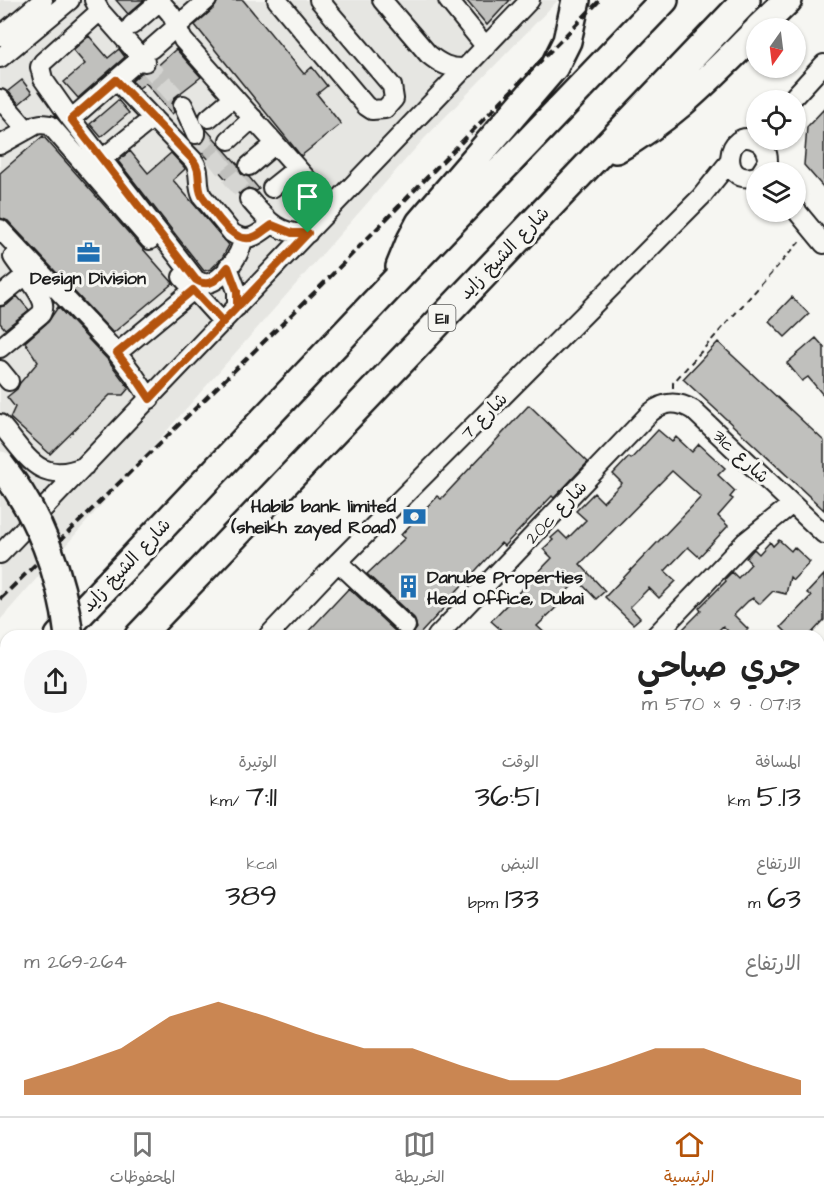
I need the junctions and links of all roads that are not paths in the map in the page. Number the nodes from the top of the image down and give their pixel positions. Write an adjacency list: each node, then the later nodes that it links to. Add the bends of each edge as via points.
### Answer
1 (43, 0): 22 (street)
2 (70, 0): 22 (street)
3 (160, 0): 18 (street); 19 (street)
4 (207, 0): 19 (street)
5 (277, 0): 16 (street)
6 (311, 0): 16 (street)
7 (319, 0): 16 (street, via 392,86 394,99 385,109 372,110 366,106)
8 (382, 0): 23 (street)
9 (448, 0): 21 (street)
10 (530, 0): 21 (street)
11 (576, 0): 64 (highway, via 567,41 554,67 420,223)
12 (664, 0): 64 (highway, شارع الشيخ زايد)
13 (746, 0): 44 (highway, شارع الشيخ زايد / E11)
14 (788, 0): 17 (highway)
15 (97, 6): 24 (street); 25 (street)
16 (291, 16)
17 (770, 18)
18 (132, 24)
19 (176, 27): 24 (street); 30 (street)
20 (746, 42): 44 (highway, via 667,116)
21 (486, 47): 27 (street)
22 (4, 48): 25 (street, via 28,50)
23 (428, 54): 27 (street, via 451,68); 32 (street, via 437,78)
24 (146, 56): 28 (street)
25 (43, 62): 37 (street, via 43,79)
26 (824, 64): 29 (street)
27 (466, 68): 32 (street)
28 (116, 80): 34 (street); 37 (street)
29 (800, 90)
30 (234, 97): 35 (street); 36 (street)
31 (0, 99): 38 (street)
32 (433, 101): 54 (street)
33 (183, 105): 39 (street)
34 (153, 118): 45 (street); 59 (street, via 197,165 202,196 232,233)
35 (209, 118)
36 (253, 118): 41 (street); 43 (street)
37 (71, 119): 45 (street)
38 (27, 130): 42 (street); 65 (street, via 41,124 55,128)
39 (196, 134)
40 (746, 138): 46 (street, via 731,149)
41 (229, 140)
42 (0, 144)
43 (275, 144): 47 (street); 48 (street)
44 (595, 158): 85 (highway, شارع الشيخ زايد / E11)
45 (102, 159): 62 (street, via 196,280 213,282)
46 (730, 161): 49 (street, via 735,172); 52 (street, شارع 7)
47 (249, 166)
48 (297, 168): 51 (street); 54 (street)
49 (746, 174)
50 (746, 178): 52 (street, شارع 7)
51 (272, 188)
52 (701, 197): 81 (street, شارع 7)
53 (249, 199): 56 (street)
54 (332, 207): 58 (street)
55 (805, 222): 61 (street)
56 (272, 225): 58 (street, via 292,233); 59 (street, via 257,236)
57 (0, 229): 70 (street)
58 (308, 233): 67 (street)
59 (243, 239): 62 (street, via 240,252)
60 (0, 242): 63 (street)
61 (824, 244)
62 (228, 267): 67 (street, via 237,291)
63 (26, 275): 66 (street); 69 (street, via 43,302 43,311)
64 (396, 279): 83 (highway, شارع الشيخ زايد)
65 (193, 290): 68 (street); 70 (street)
66 (0, 296)
67 (237, 307): 68 (street)
68 (223, 322): 71 (street)
69 (0, 348)
70 (117, 353): 71 (street)
71 (150, 399): 76 (street)
72 (671, 403): 78 (street, 31c شارع, via 693,410); 87 (street, 20c شارع, via 650,413)
73 (0, 424): 74 (street)
74 (28, 457): 76 (street, via 52,473 67,473); 77 (street, via 22,477)
75 (0, 465): 84 (highway, bridge, via 30,509 50,553)
76 (86, 465): 80 (street)
77 (0, 483)
78 (788, 500): 79 (street, 31c شارع); 88 (street, via 756,527)
79 (824, 534)
80 (0, 554)
81 (338, 562): 82 (street); 86 (street, شارع 7)
82 (406, 626)
83 (65, 630)
84 (68, 630)
85 (145, 630)
86 (274, 630)
87 (443, 630)
88 (661, 630)

